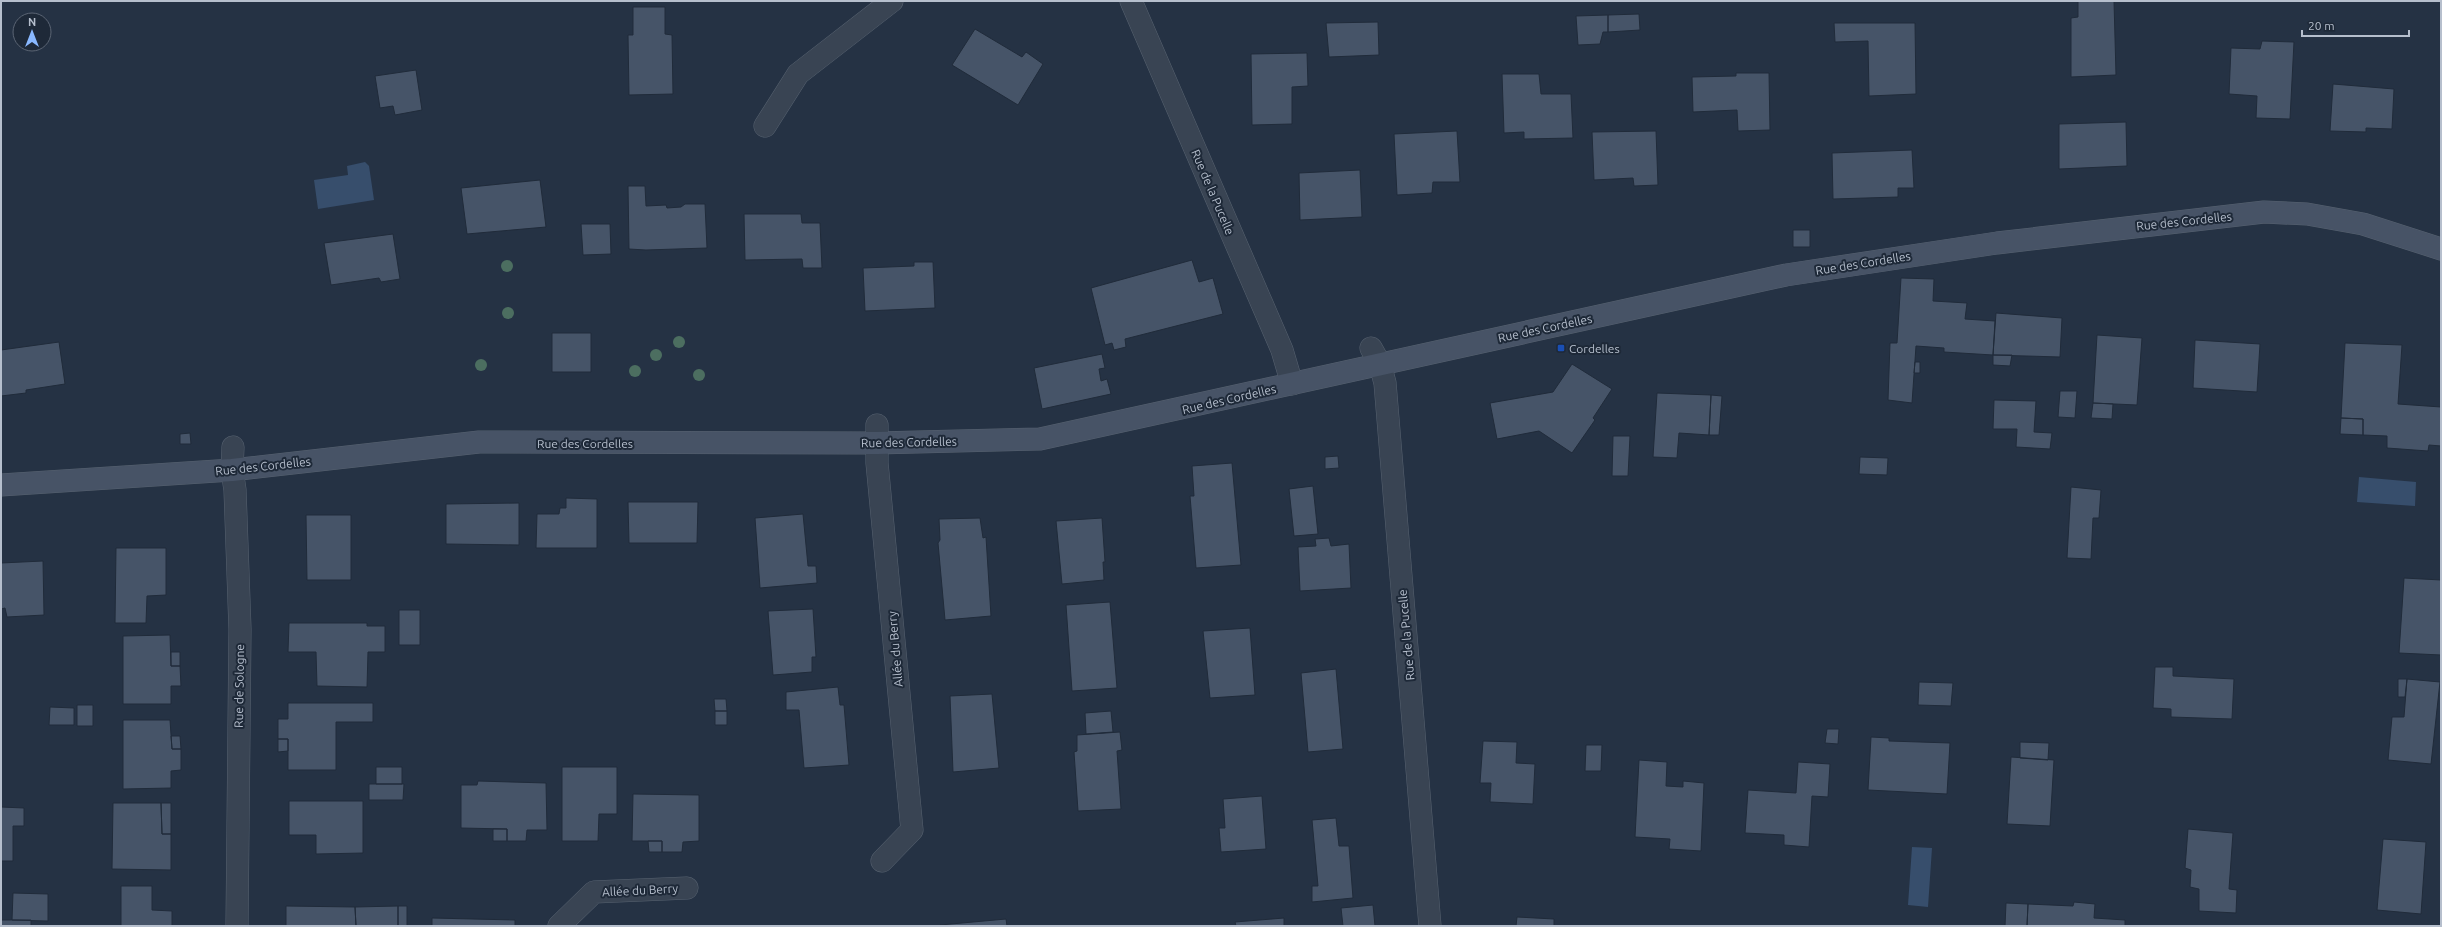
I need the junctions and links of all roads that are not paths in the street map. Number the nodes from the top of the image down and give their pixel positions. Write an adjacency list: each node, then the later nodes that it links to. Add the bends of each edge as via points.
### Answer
1 (892, 1): 3 (street, via 798,74)
2 (1131, 1): 6 (street, Rue de la Pucelle, via 1282,350)
3 (765, 126)
4 (2441, 249): 5 (street, Rue des Cordelles, via 2362,224 2307,214 2264,212 1997,243 1786,275)
5 (1375, 356): 6 (street, Rue des Cordelles); 15 (street, Rue de la Pucelle, via 1385,382)
6 (1292, 384): 7 (street, Rue des Cordelles, via 1040,439)
7 (877, 434): 9 (street, Rue des Cordelles, via 479,442); 11 (street, Allée du Berry, via 912,830)
8 (233, 447): 9 (street, Rue de Sologne)
9 (232, 470): 10 (street, Rue des Cordelles); 13 (street, Rue de Sologne, via 240,628)
10 (1, 485)
11 (882, 861)
12 (687, 888): 14 (street, Allée du Berry, via 594,892)
13 (237, 926)
14 (559, 926)
15 (1430, 926)

